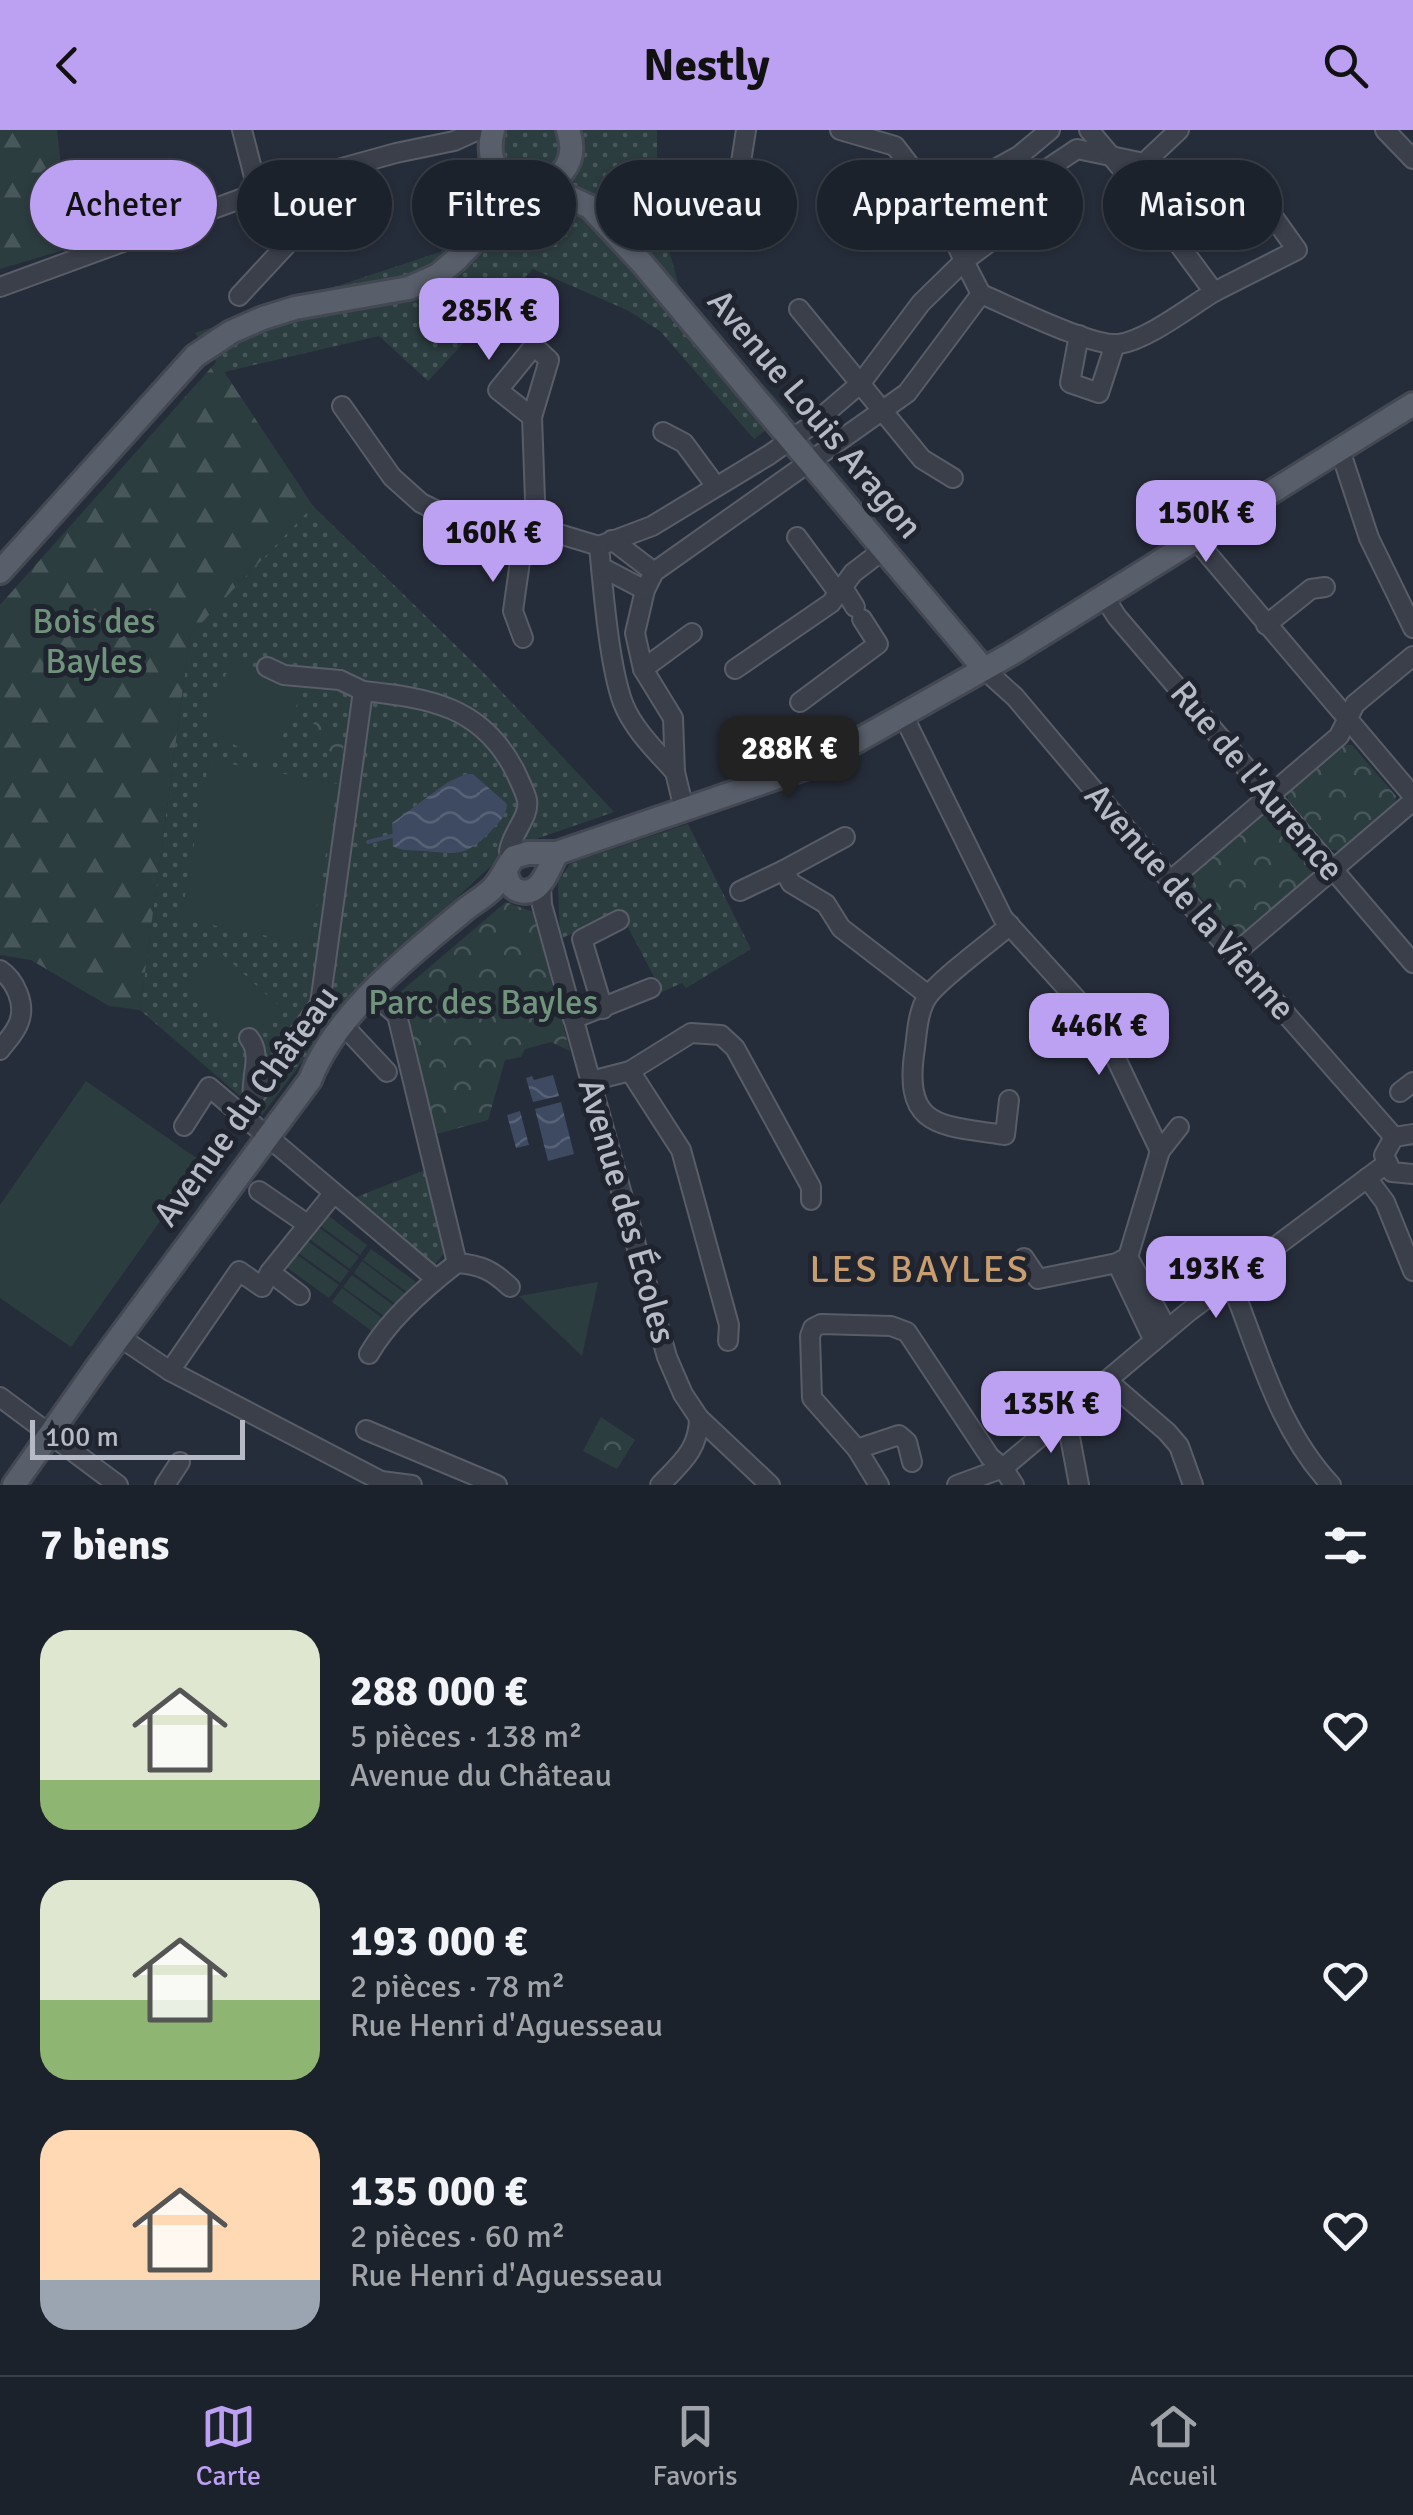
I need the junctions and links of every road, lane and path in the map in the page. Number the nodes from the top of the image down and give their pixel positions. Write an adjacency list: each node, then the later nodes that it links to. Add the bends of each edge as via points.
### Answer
1 (242, 130): 15 (street)
2 (478, 130): 10 (street)
3 (493, 130): 18 (main road)
4 (746, 130): 19 (street)
5 (840, 130): 20 (street, via 895,146)
6 (1050, 130): 12 (street)
7 (1089, 130): 13 (street)
8 (1179, 130): 13 (street, via 1144,164)
9 (1384, 130): 14 (street)
10 (454, 141): 16 (street); 17 (street)
11 (574, 141): 26 (main road, Avenue Louis Aragon)
12 (1020, 156): 21 (street); 22 (street)
13 (1112, 157): 23 (street, via 1077,149); 34 (street)
14 (1413, 158)
15 (250, 160)
16 (373, 160)
17 (486, 160)
18 (496, 160)
19 (741, 160)
20 (906, 160)
21 (1013, 160)
22 (1026, 160)
23 (1060, 160)
24 (237, 200): 33 (street)
25 (576, 202): 26 (main road, Avenue Louis Aragon)
26 (590, 207): 46 (main road, Avenue Louis Aragon)
27 (1282, 229): 34 (street, via 1297,250)
28 (282, 250): 36 (street)
29 (465, 250): 57 (main road, via 438,275 408,288 279,313 208,347)
30 (959, 250): 32 (street)
31 (979, 250): 32 (street)
32 (964, 261): 35 (street); 40 (street, via 921,304)
33 (0, 287)
34 (1214, 292): 39 (street, via 1136,339)
35 (981, 294): 38 (street); 43 (street, via 906,393)
36 (239, 296)
37 (799, 310): 40 (street)
38 (1079, 335): 39 (street); 39 (street, via 1070,383 1099,393)
39 (1115, 344)
40 (861, 384): 43 (street); 46 (street)
41 (1413, 404): 47 (main road, Avenue du Château)
42 (342, 406): 51 (street, via 392,476 422,503 452,518)
43 (883, 410): 48 (street); 49 (street, via 922,459)
44 (532, 417): 51 (street)
45 (663, 432): 50 (street, via 684,443)
46 (789, 441): 48 (main road, Avenue Louis Aragon); 50 (street)
47 (1340, 450): 53 (main road, Avenue du Château); 60 (street, via 1368,538)
48 (808, 462): 55 (main road, Avenue Louis Aragon); 58 (street)
49 (953, 478)
50 (715, 486): 54 (street, via 652,526)
51 (530, 526): 54 (street); 67 (street, via 513,611)
52 (797, 536): 61 (street)
53 (1196, 540): 63 (main road, Avenue du Château); 64 (street)
54 (606, 543): 56 (street); 58 (street)
55 (883, 550): 61 (street); 72 (main road, Avenue Louis Aragon)
56 (601, 567): 62 (street); 77 (street, via 624,705)
57 (0, 572)
58 (654, 572): 62 (street)
59 (1325, 587): 64 (street, via 1312,589)
60 (1405, 588): 65 (street)
61 (839, 589): 71 (street, via 830,604); 74 (street, via 878,644)
62 (645, 590): 70 (street, via 636,633)
63 (1104, 597): 72 (main road, Avenue du Château); 78 (street, Rue de l'Aurence)
64 (1266, 625): 76 (street)
65 (1413, 628)
66 (692, 633): 70 (street)
67 (523, 638)
68 (1413, 656): 76 (street, via 1355,704)
69 (267, 667): 73 (street, via 340,680)
70 (643, 669): 77 (street, via 673,718)
71 (735, 669)
72 (984, 669): 75 (main road, Avenue du Château); 85 (street, Avenue de la Vienne)
73 (362, 698): 84 (street, via 419,697 447,706 486,733 507,756 528,802 509,850); 103 (street, via 320,1004)
74 (800, 702)
75 (903, 714): 80 (main road, Avenue du Château, via 805,768); 88 (street)
76 (1348, 720): 78 (street); 79 (street)
77 (676, 772): 80 (street)
78 (1269, 794): 83 (street, Rue de l'Aurence); 85 (street)
79 (1413, 798): 83 (street)
80 (684, 809): 84 (main road, Avenue du Château)
81 (845, 837): 82 (street)
82 (784, 870): 86 (street); 94 (street, via 791,883 826,904 840,928)
83 (1334, 870): 89 (street); 90 (street, Rue de l'Aurence)
84 (527, 877): 93 (main road, Avenue du Château, via 465,909); 96 (street, Avenue des Écoles)
85 (1171, 880): 89 (street, Avenue de la Vienne)
86 (740, 891)
87 (619, 920): 95 (street, via 582,939)
88 (1010, 925): 94 (street); 111 (street, via 1100,1025)
89 (1233, 954): 110 (street, Avenue de la Vienne)
90 (1413, 963)
91 (7, 977): 99 (street, via 19,995 20,1022)
92 (651, 988): 95 (street)
93 (371, 993): 97 (main road, Avenue du Château); 121 (street, via 397,1015)
94 (928, 995): 104 (street, via 910,1080 930,1119 1005,1136)
95 (603, 1009): 96 (street)
96 (573, 1019): 102 (street, Avenue des Écoles)
97 (344, 1026): 101 (street); 109 (main road, Avenue du Château)
98 (250, 1038): 103 (street)
99 (0, 1050)
100 (630, 1071): 102 (street); 117 (street, via 691,1033 721,1035 735,1048 811,1187); 130 (street, via 682,1150)
101 (387, 1072)
102 (592, 1081): 136 (street, Avenue des Écoles, via 667,1357)
103 (253, 1098): 105 (street)
104 (1010, 1100)
105 (241, 1115): 106 (street, via 209,1086); 109 (street)
106 (184, 1126)
107 (1179, 1128): 111 (street)
108 (1413, 1134): 110 (street)
109 (269, 1136): 116 (street); 129 (main road, Avenue du Château)
110 (1394, 1136): 112 (street)
111 (1160, 1151): 120 (street)
112 (1386, 1164): 113 (street, via 1399,1175); 114 (street)
113 (1413, 1174)
114 (1366, 1178): 122 (street, via 1385,1202); 125 (street)
115 (258, 1191): 118 (street)
116 (333, 1194): 118 (street); 124 (street)
117 (810, 1200)
118 (307, 1224): 123 (street)
119 (1024, 1258): 120 (street, via 1038,1278)
120 (1122, 1260): 128 (street)
121 (457, 1263): 124 (street); 126 (street, via 482,1265)
122 (1413, 1271)
123 (270, 1272): 127 (street); 132 (street, via 262,1287 239,1271)
124 (436, 1280): 131 (street)
125 (1230, 1280): 128 (street); 156 (street, via 1278,1407)
126 (510, 1287)
127 (300, 1295)
128 (1160, 1335): 133 (street)
129 (120, 1338): 132 (street); 138 (main road, Avenue du Château)
130 (728, 1341)
131 (368, 1354)
132 (170, 1370): 143 (street)
133 (1109, 1382): 135 (street); 155 (street, via 1179,1446)
134 (0, 1397): 138 (street)
135 (1066, 1416): 142 (street); 154 (street)
136 (699, 1418): 149 (street, via 693,1451); 150 (street, Avenue des Écoles)
137 (366, 1430): 148 (street)
138 (50, 1434): 144 (main road, Avenue du Château); 145 (street)
139 (857, 1448): 141 (street, via 899,1435); 142 (street, via 812,1398 810,1336 820,1324 907,1332); 151 (street)
140 (180, 1462): 146 (street)
141 (912, 1462)
142 (1003, 1468): 152 (street); 153 (street)
143 (380, 1483): 147 (street)
144 (14, 1485)
145 (118, 1485)
146 (165, 1485)
147 (412, 1485)
148 (497, 1485)
149 (660, 1485)
150 (770, 1485)
151 (878, 1485)
152 (957, 1485)
153 (1014, 1485)
154 (1080, 1485)
155 (1193, 1485)
156 (1331, 1485)

